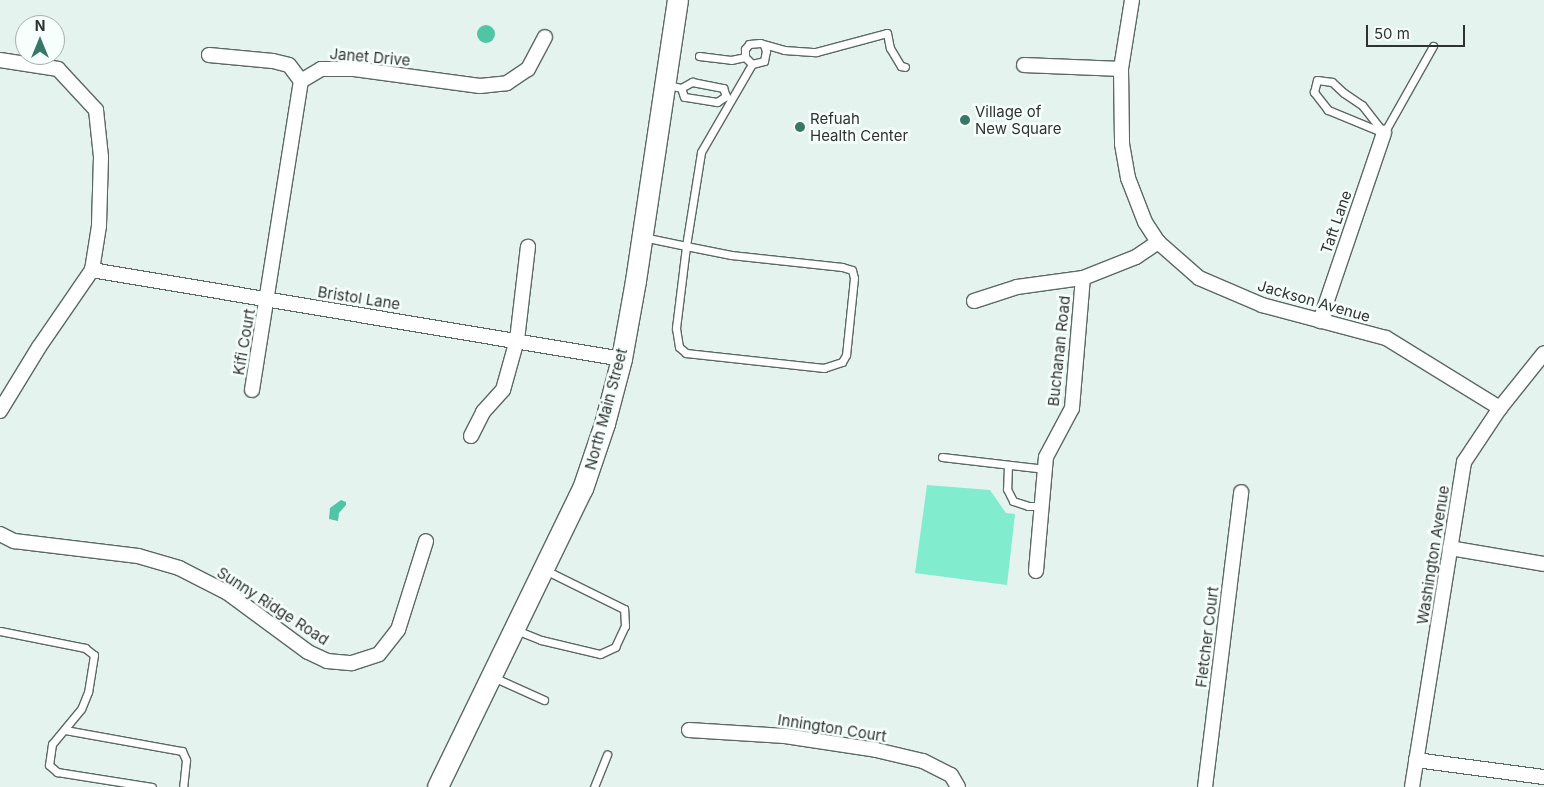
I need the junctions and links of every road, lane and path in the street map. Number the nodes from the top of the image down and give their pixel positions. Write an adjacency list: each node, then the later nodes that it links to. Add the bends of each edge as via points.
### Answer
1 (678, 0): 15 (main road, North Main Street)
2 (1132, 0): 13 (street, Jackson Avenue)
3 (545, 37): 14 (street, Janet Drive, via 528,69 507,83 480,86 354,69 321,69)
4 (764, 45): 8 (lane, via 750,44 745,49); 10 (lane, via 764,61); 12 (lane, via 816,52 887,33 890,48)
5 (1434, 46): 17 (lane)
6 (209, 55): 14 (street, via 288,65)
7 (699, 56): 8 (lane, via 731,60)
8 (745, 57): 10 (lane)
9 (0, 60): 22 (street, via 58,69 96,110 102,157 99,226)
10 (752, 64): 16 (lane)
11 (1024, 65): 13 (street)
12 (904, 67)
13 (1122, 69): 19 (street, Jackson Avenue, via 1122,144 1128,178 1145,222)
14 (301, 80): 24 (street)
15 (673, 86): 16 (lane, via 692,82 723,88); 16 (lane, via 684,97 718,102); 18 (main road, North Main Street)
16 (729, 97): 20 (lane, via 701,152)
17 (1384, 133): 17 (lane, via 1328,110 1314,92 1317,80 1332,82 1362,105); 26 (street, Taft Lane)
18 (643, 237): 20 (lane); 29 (main road, North Main Street)
19 (1158, 242): 23 (street, via 1136,257); 26 (street, Jackson Avenue, via 1199,278 1262,305)
20 (686, 246): 20 (lane, via 852,270 854,278 846,355 842,362 824,368 686,353 678,347 676,328)
21 (528, 247): 27 (street)
22 (92, 270): 24 (street, Bristol Lane); 32 (street)
23 (1083, 278): 25 (street, via 1017,287); 36 (street, Buchanan Road, via 1072,408 1046,458)
24 (268, 299): 27 (street, Bristol Lane); 30 (street, Kifi Court)
25 (974, 301)
26 (1320, 321): 31 (street, Jackson Avenue, via 1386,338)
27 (517, 340): 29 (street, Bristol Lane); 33 (street, via 502,390 483,412)
28 (1544, 353): 31 (street, Washington Avenue)
29 (622, 358): 43 (main road, North Main Street, via 605,424 583,489)
30 (252, 390)
31 (1500, 408): 41 (street, Washington Avenue, via 1464,462)
32 (0, 411)
33 (471, 436)
34 (942, 457): 35 (lane)
35 (1008, 465): 36 (lane); 38 (lane, via 1007,489 1014,501)
36 (1045, 470): 38 (street, Buchanan Road)
37 (1241, 492): 59 (street, Fletcher Court)
38 (1042, 506): 44 (street, Buchanan Road)
39 (0, 534): 40 (street, Sunny Ridge Road, via 14,541 138,556 179,568 228,593 308,652 327,660 352,663 379,654 398,630)
40 (426, 541)
41 (1450, 548): 42 (street); 52 (street, Washington Avenue)
42 (1544, 564)
43 (545, 570): 45 (main road, North Main Street); 45 (lane, via 624,609 625,626 615,647 600,654 541,640)
44 (1036, 571)
45 (515, 630): 47 (main road, North Main Street)
46 (0, 631): 49 (lane, via 85,648 94,655 88,692 81,709)
47 (492, 677): 48 (lane); 56 (main road, North Main Street)
48 (544, 700)
49 (65, 730): 54 (lane, via 52,744 49,765 57,772); 55 (lane, via 182,750 186,760)
50 (689, 730): 58 (street, Innington Court, via 786,736 876,750 923,761 951,775)
51 (607, 754): 57 (lane)
52 (1416, 760): 53 (street); 60 (street, Washington Avenue)
53 (1544, 777)
54 (152, 787)
55 (183, 787)
56 (438, 787)
57 (594, 787)
58 (958, 787)
59 (1205, 787)
60 (1412, 787)

